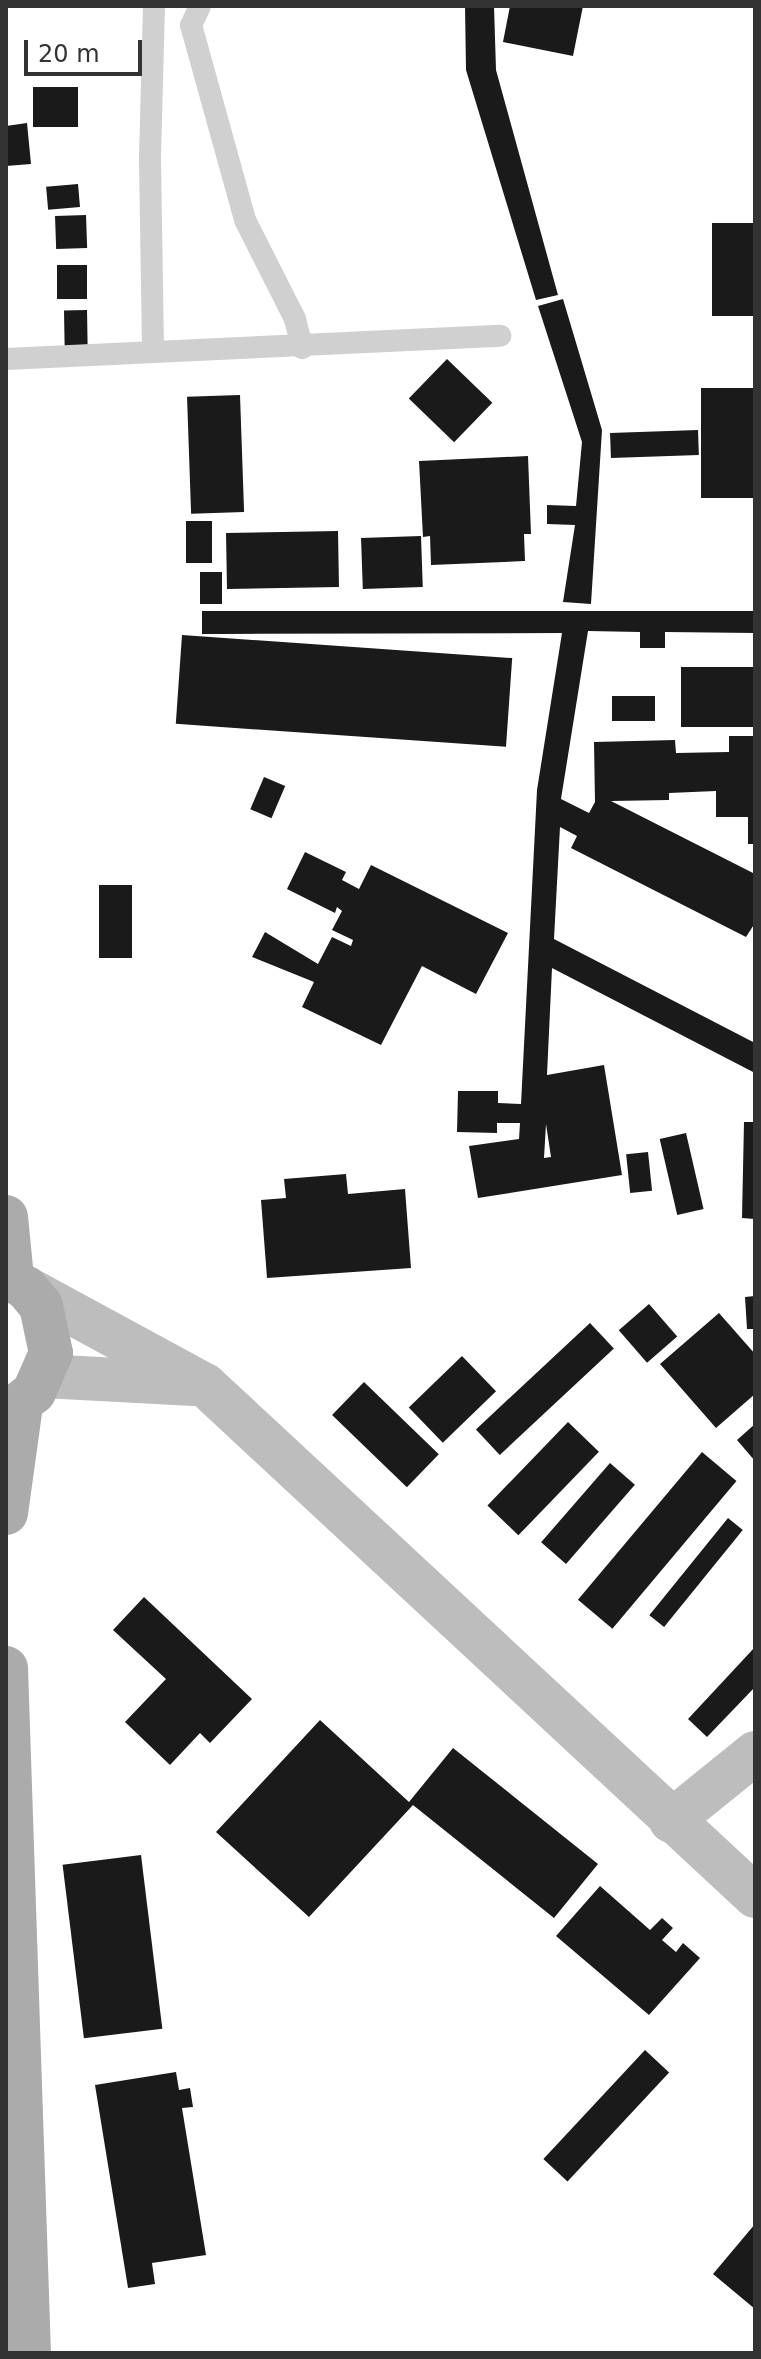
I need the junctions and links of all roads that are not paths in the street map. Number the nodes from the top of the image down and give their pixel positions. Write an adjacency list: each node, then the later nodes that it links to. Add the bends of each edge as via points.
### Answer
1 (154, 6): 3 (lane)
2 (196, 16): 3 (lane); 5 (lane, via 245,220 295,319)
3 (154, 31): 6 (lane)
4 (500, 336): 5 (lane)
5 (302, 348): 6 (lane)
6 (153, 350): 7 (lane)
7 (6, 359)
8 (6, 1217): 9 (main road)
9 (15, 1280): 10 (main road); 11 (main road, via 41,1306 50,1329)
10 (205, 1385): 11 (main road); 15 (main road)
11 (24, 1398): 12 (main road)
12 (6, 1513)
13 (6, 1668): 17 (main road)
14 (755, 1753): 15 (main road)
15 (671, 1821): 16 (main road)
16 (755, 1896)
17 (29, 2353)

